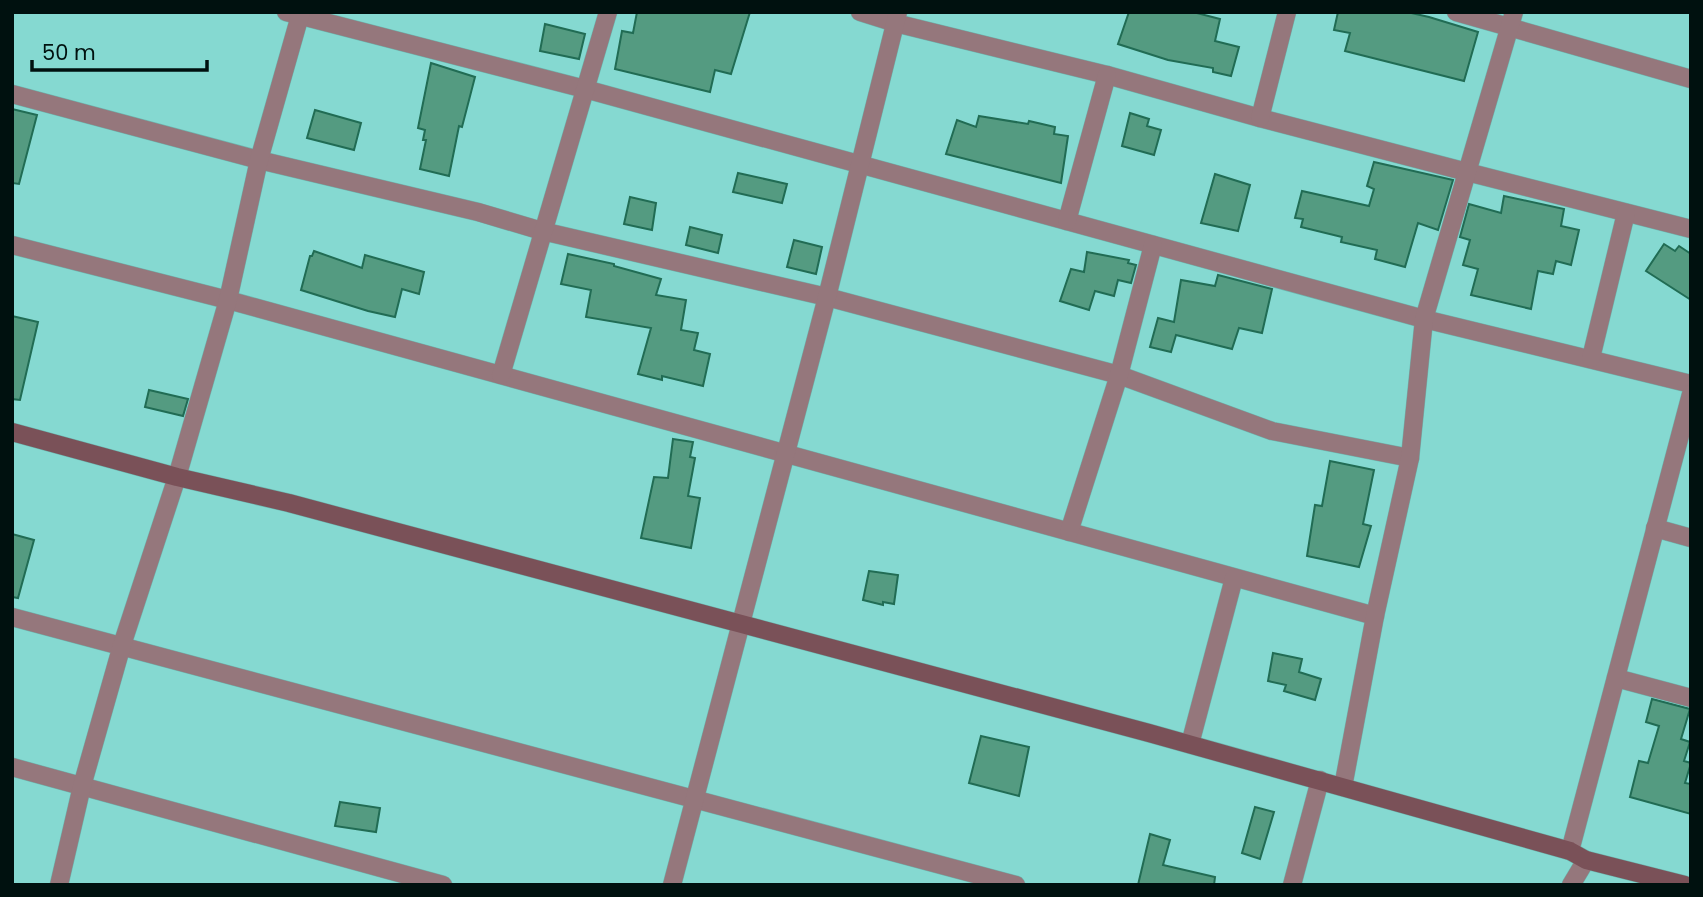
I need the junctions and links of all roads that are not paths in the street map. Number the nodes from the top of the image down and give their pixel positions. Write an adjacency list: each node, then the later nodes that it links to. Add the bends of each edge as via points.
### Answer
1 (608, 12): 10 (street)
2 (860, 12): 6 (street)
3 (1287, 12): 12 (street)
4 (1456, 12): 7 (street)
5 (296, 13): 10 (street); 13 (street)
6 (896, 18): 8 (street); 14 (street)
7 (1512, 19): 9 (street); 15 (street)
8 (1107, 75): 12 (street); 17 (street)
9 (1691, 79)
10 (585, 89): 14 (street); 19 (street)
11 (12, 94): 13 (street)
12 (1260, 118): 15 (street)
13 (259, 160): 19 (street); 23 (street)
14 (859, 164): 17 (street); 22 (street)
15 (1467, 172): 16 (street); 24 (street)
16 (1626, 213): 18 (street); 25 (street)
17 (1068, 221): 21 (street)
18 (1691, 229)
19 (542, 231): 22 (street); 26 (street)
20 (12, 245): 23 (street)
21 (1153, 245): 24 (street); 27 (street)
22 (827, 297): 27 (street); 31 (street)
23 (228, 300): 26 (street); 33 (street)
24 (1424, 319): 25 (street); 32 (street)
25 (1591, 358): 28 (street)
26 (501, 375): 31 (street)
27 (1119, 375): 32 (street, via 1272,431); 35 (street)
28 (1691, 384)
29 (1691, 394): 34 (street)
30 (12, 432): 33 (street)
31 (784, 454): 35 (street); 40 (street)
32 (1410, 458): 38 (street)
33 (177, 477): 40 (street); 41 (street)
34 (1655, 528): 36 (street); 42 (street)
35 (1069, 532): 37 (street)
36 (1691, 538)
37 (1234, 578): 38 (street); 44 (street)
38 (1375, 616): 48 (street)
39 (12, 617): 41 (street)
40 (741, 624): 44 (street); 49 (street)
41 (122, 645): 47 (street); 49 (street)
42 (1616, 678): 43 (street); 50 (street)
43 (1691, 698)
44 (1190, 744): 46 (street)
45 (12, 767): 47 (street)
46 (1320, 780): 48 (street); 56 (street)
47 (82, 786): 52 (street); 53 (street)
48 (1343, 787): 50 (street)
49 (695, 799): 54 (street); 55 (street)
50 (1570, 851): 51 (street)
51 (1586, 860): 57 (street); 58 (street)
52 (59, 885)
53 (443, 885)
54 (672, 885)
55 (1016, 885)
56 (1292, 885)
57 (1572, 885)
58 (1685, 885)

